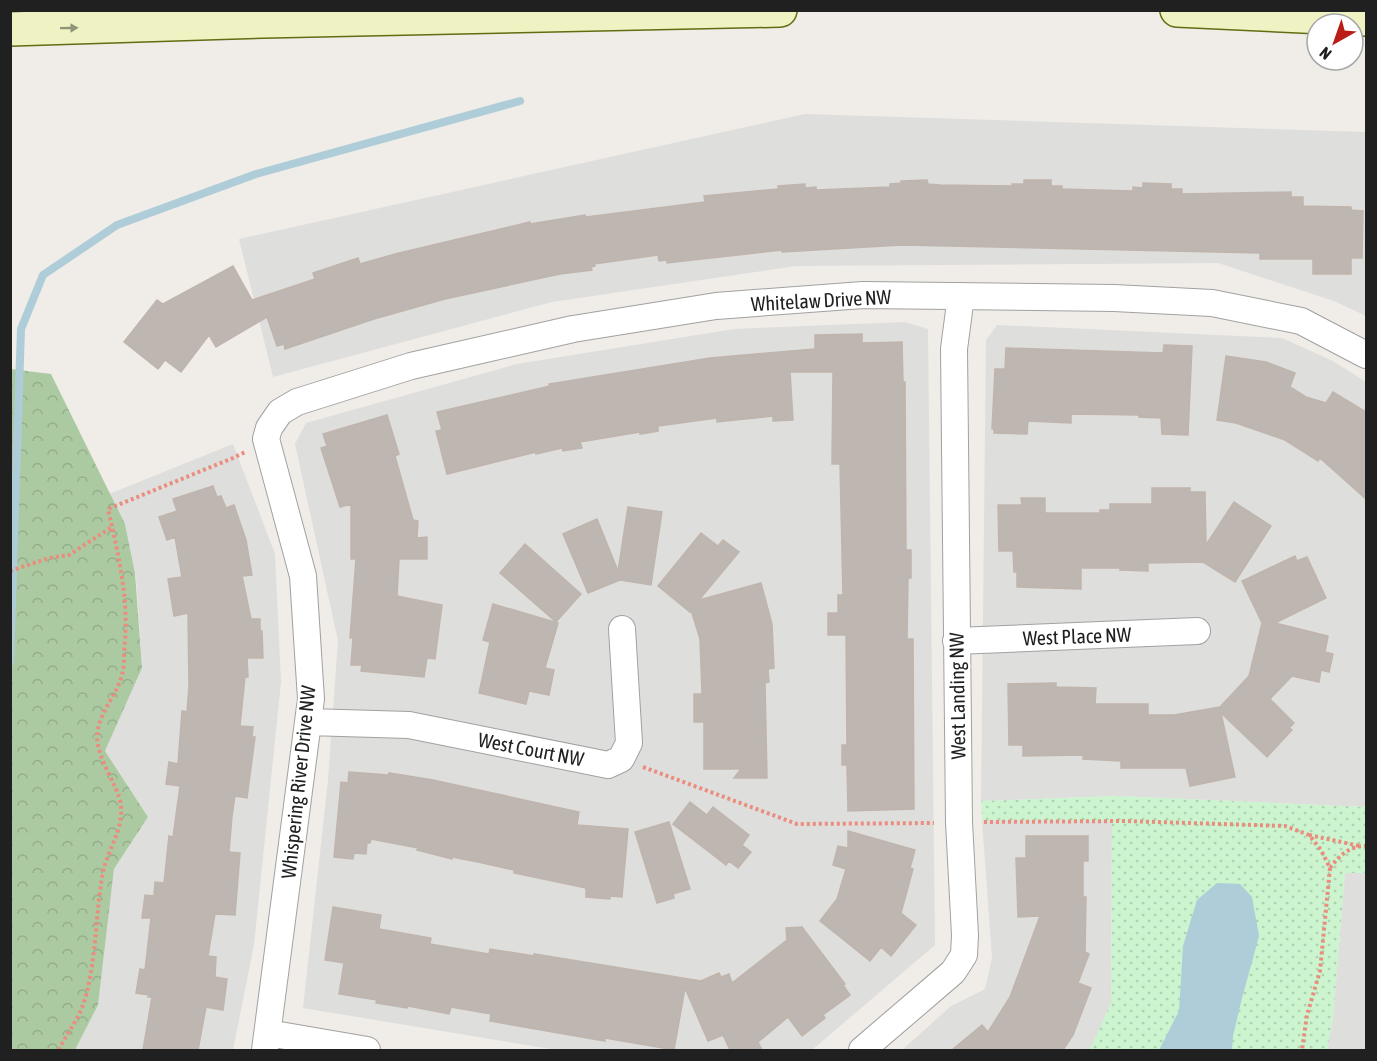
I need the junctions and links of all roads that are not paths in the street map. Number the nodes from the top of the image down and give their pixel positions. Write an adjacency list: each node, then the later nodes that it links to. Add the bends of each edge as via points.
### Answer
1 (780, 10): 4 (main road, one-way to 1)
2 (1177, 10): 3 (main road)
3 (1366, 19)
4 (10, 29)
5 (961, 296): 6 (street, Whitelaw Drive NW, via 1212,303 1301,321); 7 (street, Whitelaw Drive NW, via 863,295 716,306 573,329 411,366 297,402 280,412); 10 (street, West Landing NW, via 954,348)
6 (1366, 355)
7 (266, 439): 11 (street, Whispering River Drive NW, via 303,576 311,699)
8 (622, 629): 11 (street, West Court NW, via 629,743 621,759 608,765 409,725)
9 (1197, 631): 10 (street, West Place NW)
10 (956, 641): 14 (street, West Landing NW, via 964,955 953,972)
11 (308, 722): 12 (street, Whispering River Drive NW)
12 (266, 1042): 13 (street)
13 (367, 1050)
14 (861, 1050)

